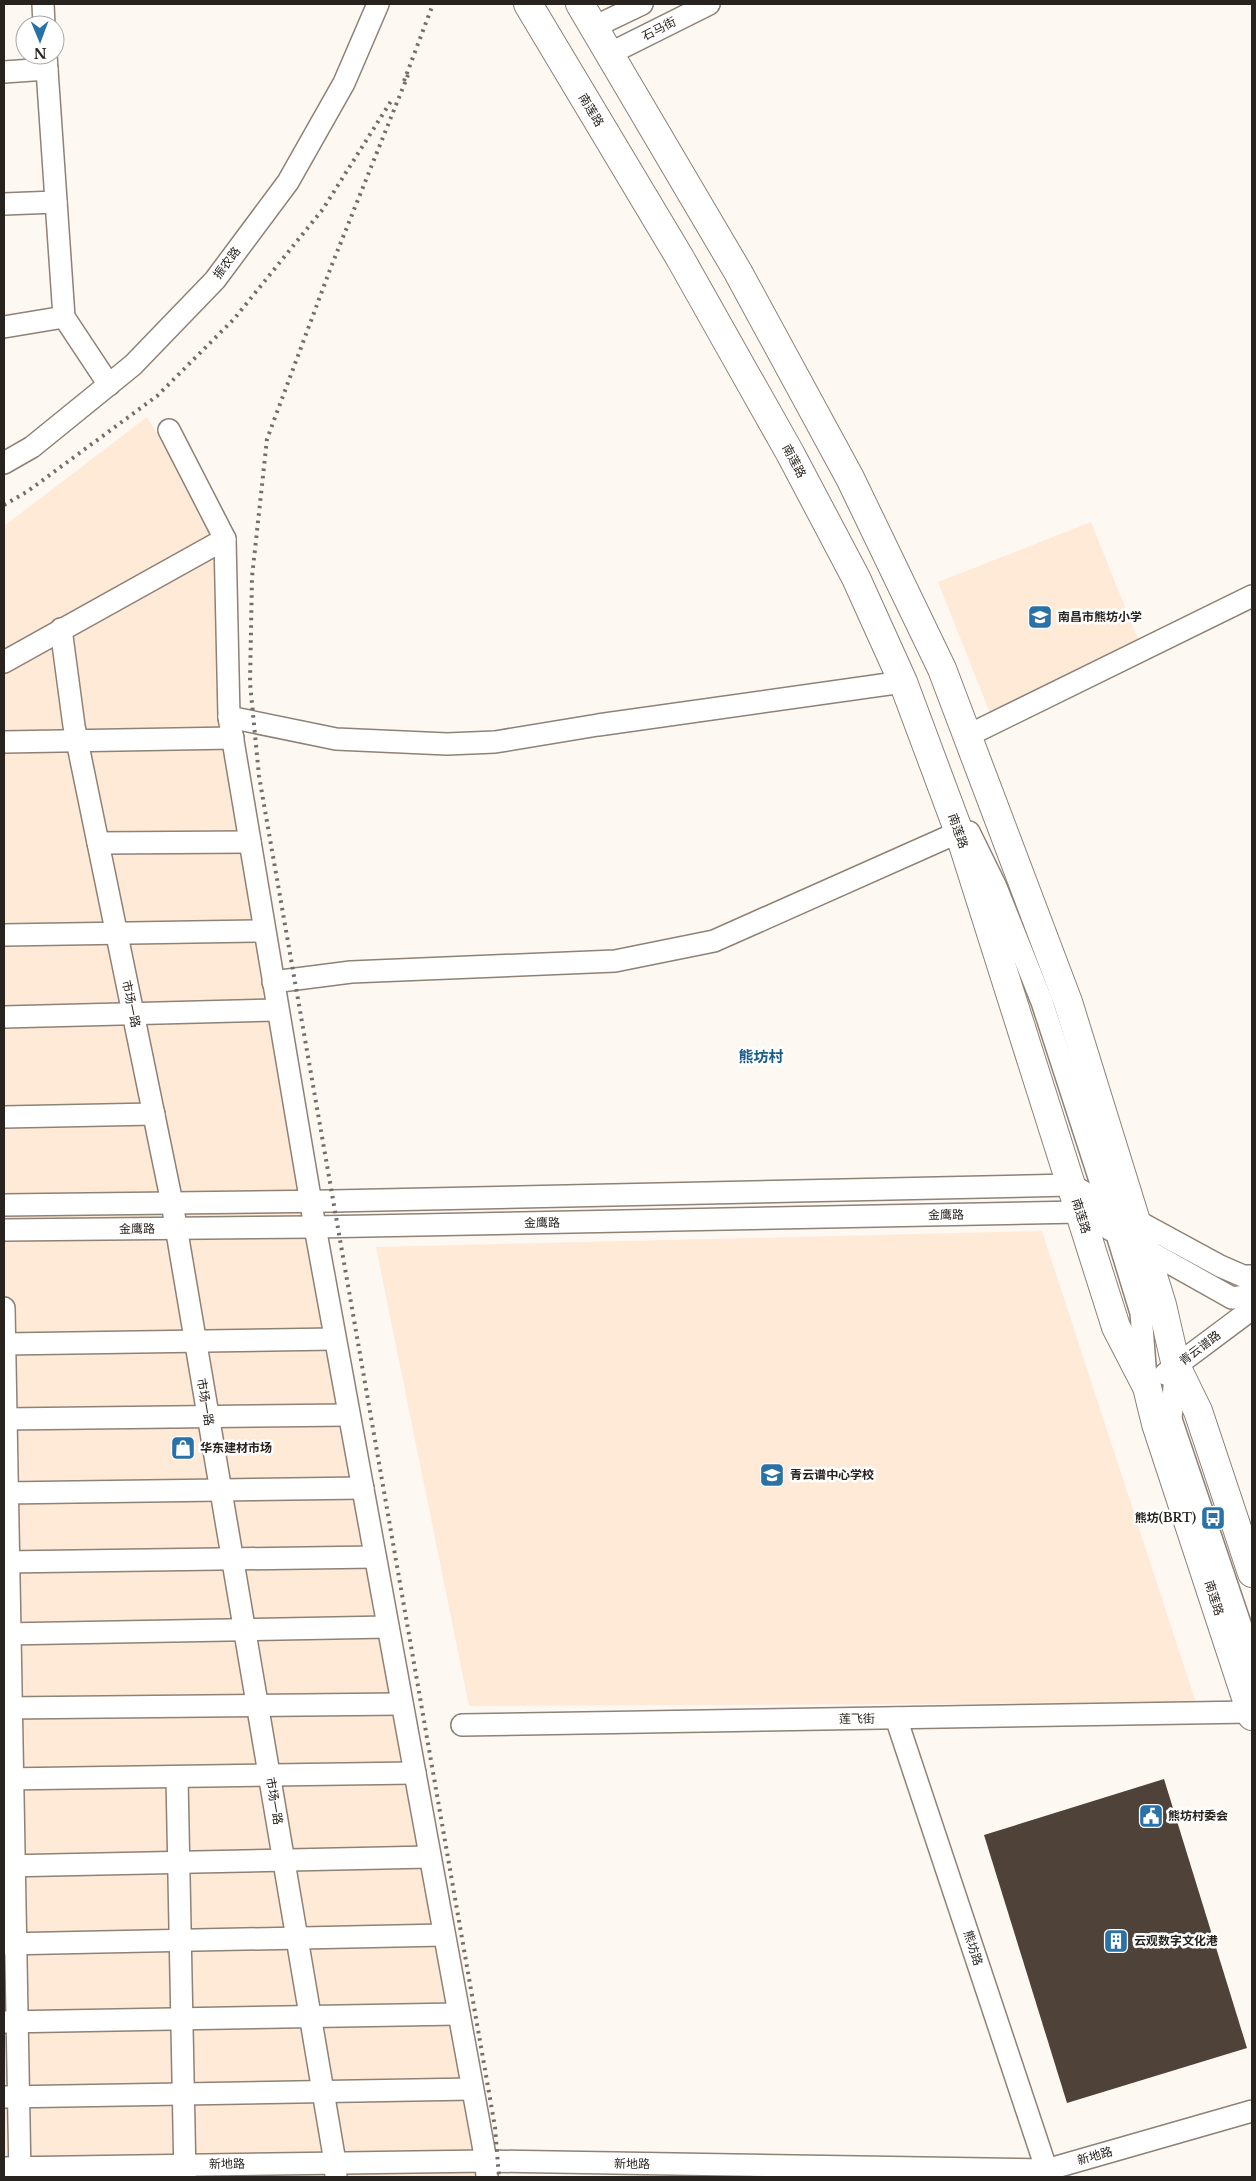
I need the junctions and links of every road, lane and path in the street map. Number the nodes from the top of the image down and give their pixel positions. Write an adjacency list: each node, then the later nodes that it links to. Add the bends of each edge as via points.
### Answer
1 (378, 4): 15 (street, 振农路, via 344,83 288,182 215,280 133,365)
2 (528, 4): 22 (highway, 南莲路, via 680,258 790,453 856,578)
3 (580, 4): 6 (highway)
4 (642, 4): 6 (street)
5 (709, 4): 7 (street, 石马街)
6 (594, 27): 7 (highway)
7 (609, 54): 24 (highway, via 738,272 850,478 942,669)
8 (34, 65): 10 (street)
9 (47, 65): 11 (street)
10 (4, 72)
11 (56, 202): 12 (street); 13 (street)
12 (4, 204)
13 (64, 317): 14 (street); 15 (street)
14 (4, 327)
15 (109, 385): 17 (street, 振农路, via 32,447)
16 (169, 430): 18 (street)
17 (4, 463)
18 (225, 539): 20 (street); 23 (street)
19 (1252, 596): 24 (street)
20 (61, 629): 21 (street); 26 (street, 市场一路)
21 (4, 662)
22 (903, 682): 23 (street, via 476,743 336,739); 28 (highway, 南莲路)
23 (229, 717): 25 (street)
24 (967, 736): 47 (highway, via 1068,1002)
25 (233, 738): 26 (street); 30 (street)
26 (77, 741): 27 (street); 31 (street, 市场一路)
27 (4, 742)
28 (927, 746): 29 (highway, 南莲路); 45 (street, via 996,887 1042,1002)
29 (958, 832): 35 (street, via 714,941 615,960 351,972); 41 (highway, 南莲路)
30 (250, 842): 31 (street); 32 (street)
31 (98, 843): 33 (street, 市场一路)
32 (264, 931): 33 (street); 35 (street)
33 (117, 934): 34 (street); 37 (street, 市场一路)
34 (4, 935)
35 (272, 982): 36 (street)
36 (278, 1010): 37 (street); 42 (street)
37 (133, 1014): 38 (street); 39 (street, 市场一路)
38 (4, 1017)
39 (154, 1114): 40 (street); 43 (street, 市场一路)
40 (4, 1117)
41 (1071, 1185): 42 (street, 金鹰路); 45 (street); 46 (highway, 南莲路)
42 (312, 1202): 43 (street, 金鹰路); 48 (street)
43 (172, 1203): 44 (street, 金鹰路); 49 (street, 市场一路)
44 (4, 1204)
45 (1108, 1205): 47 (street)
46 (1079, 1212): 47 (street); 48 (street, 金鹰路); 60 (highway, 南莲路, via 1116,1327)
47 (1126, 1226): 51 (highway); 52 (street, via 1243,1276); 60 (street, via 1141,1313)
48 (315, 1227): 49 (street, 金鹰路); 56 (street)
49 (176, 1228): 50 (street, 金鹰路); 57 (street, 市场一路)
50 (4, 1230)
51 (1144, 1248): 53 (street, via 1232,1298); 59 (highway)
52 (1252, 1276)
53 (1252, 1295)
54 (4, 1308): 58 (street)
55 (1252, 1309): 59 (street, 青云谱路)
56 (335, 1339): 57 (street); 61 (street)
57 (195, 1341): 58 (street); 62 (street, 市场一路)
58 (4, 1344): 63 (street)
59 (1176, 1366): 60 (street, 青云谱路); 70 (highway, via 1198,1411); 74 (street, via 1171,1419)
60 (1147, 1387): 78 (highway, 南莲路, via 1156,1424)
61 (349, 1416): 62 (street); 64 (street)
62 (208, 1417): 63 (street); 65 (street, 市场一路)
63 (5, 1419): 66 (street)
64 (363, 1488): 65 (street); 67 (street)
65 (220, 1490): 66 (street); 68 (street, 市场一路)
66 (6, 1493): 69 (street)
67 (375, 1557): 68 (street); 71 (street)
68 (232, 1559): 69 (street); 72 (street, 市场一路)
69 (6, 1562): 73 (street)
70 (1252, 1573)
71 (388, 1627): 72 (street); 75 (street)
72 (244, 1630): 73 (street); 76 (street, 市场一路)
73 (7, 1634): 77 (street)
74 (1252, 1659)
75 (402, 1704): 76 (street); 81 (street)
76 (257, 1706): 77 (street); 82 (street, 市场一路)
77 (8, 1708): 84 (street)
78 (1252, 1714): 79 (street, 莲飞街)
79 (896, 1718): 80 (street, 莲飞街); 106 (street, 熊坊路)
80 (462, 1725)
81 (415, 1773): 82 (street); 85 (street)
82 (269, 1775): 83 (street); 86 (street, 市场一路)
83 (177, 1777): 84 (street); 87 (street)
84 (8, 1779): 88 (street)
85 (430, 1858): 86 (street); 89 (street)
86 (284, 1860): 87 (street); 90 (street, 市场一路)
87 (179, 1862): 88 (street); 91 (street)
88 (9, 1866): 92 (street)
89 (444, 1935): 90 (street); 93 (street)
90 (297, 1938): 91 (street); 94 (street, 市场一路)
91 (180, 1940): 92 (street); 95 (street)
92 (10, 1944): 96 (street)
93 (459, 2014): 94 (street); 97 (street)
94 (310, 2017): 95 (street); 98 (street, 市场一路)
95 (182, 2019): 96 (street); 99 (street)
96 (10, 2021): 100 (street)
97 (472, 2090): 98 (street); 102 (street)
98 (323, 2092): 99 (street); 103 (street, 市场一路)
99 (183, 2094): 100 (street); 105 (street)
100 (11, 2097): 104 (street)
101 (1252, 2111): 106 (street, 新地路)
102 (486, 2169): 103 (street, 新地路); 106 (street, 新地路)
103 (336, 2170): 105 (street, 新地路)
104 (15, 2171): 105 (street, 新地路)
105 (185, 2171)
106 (1047, 2174)

